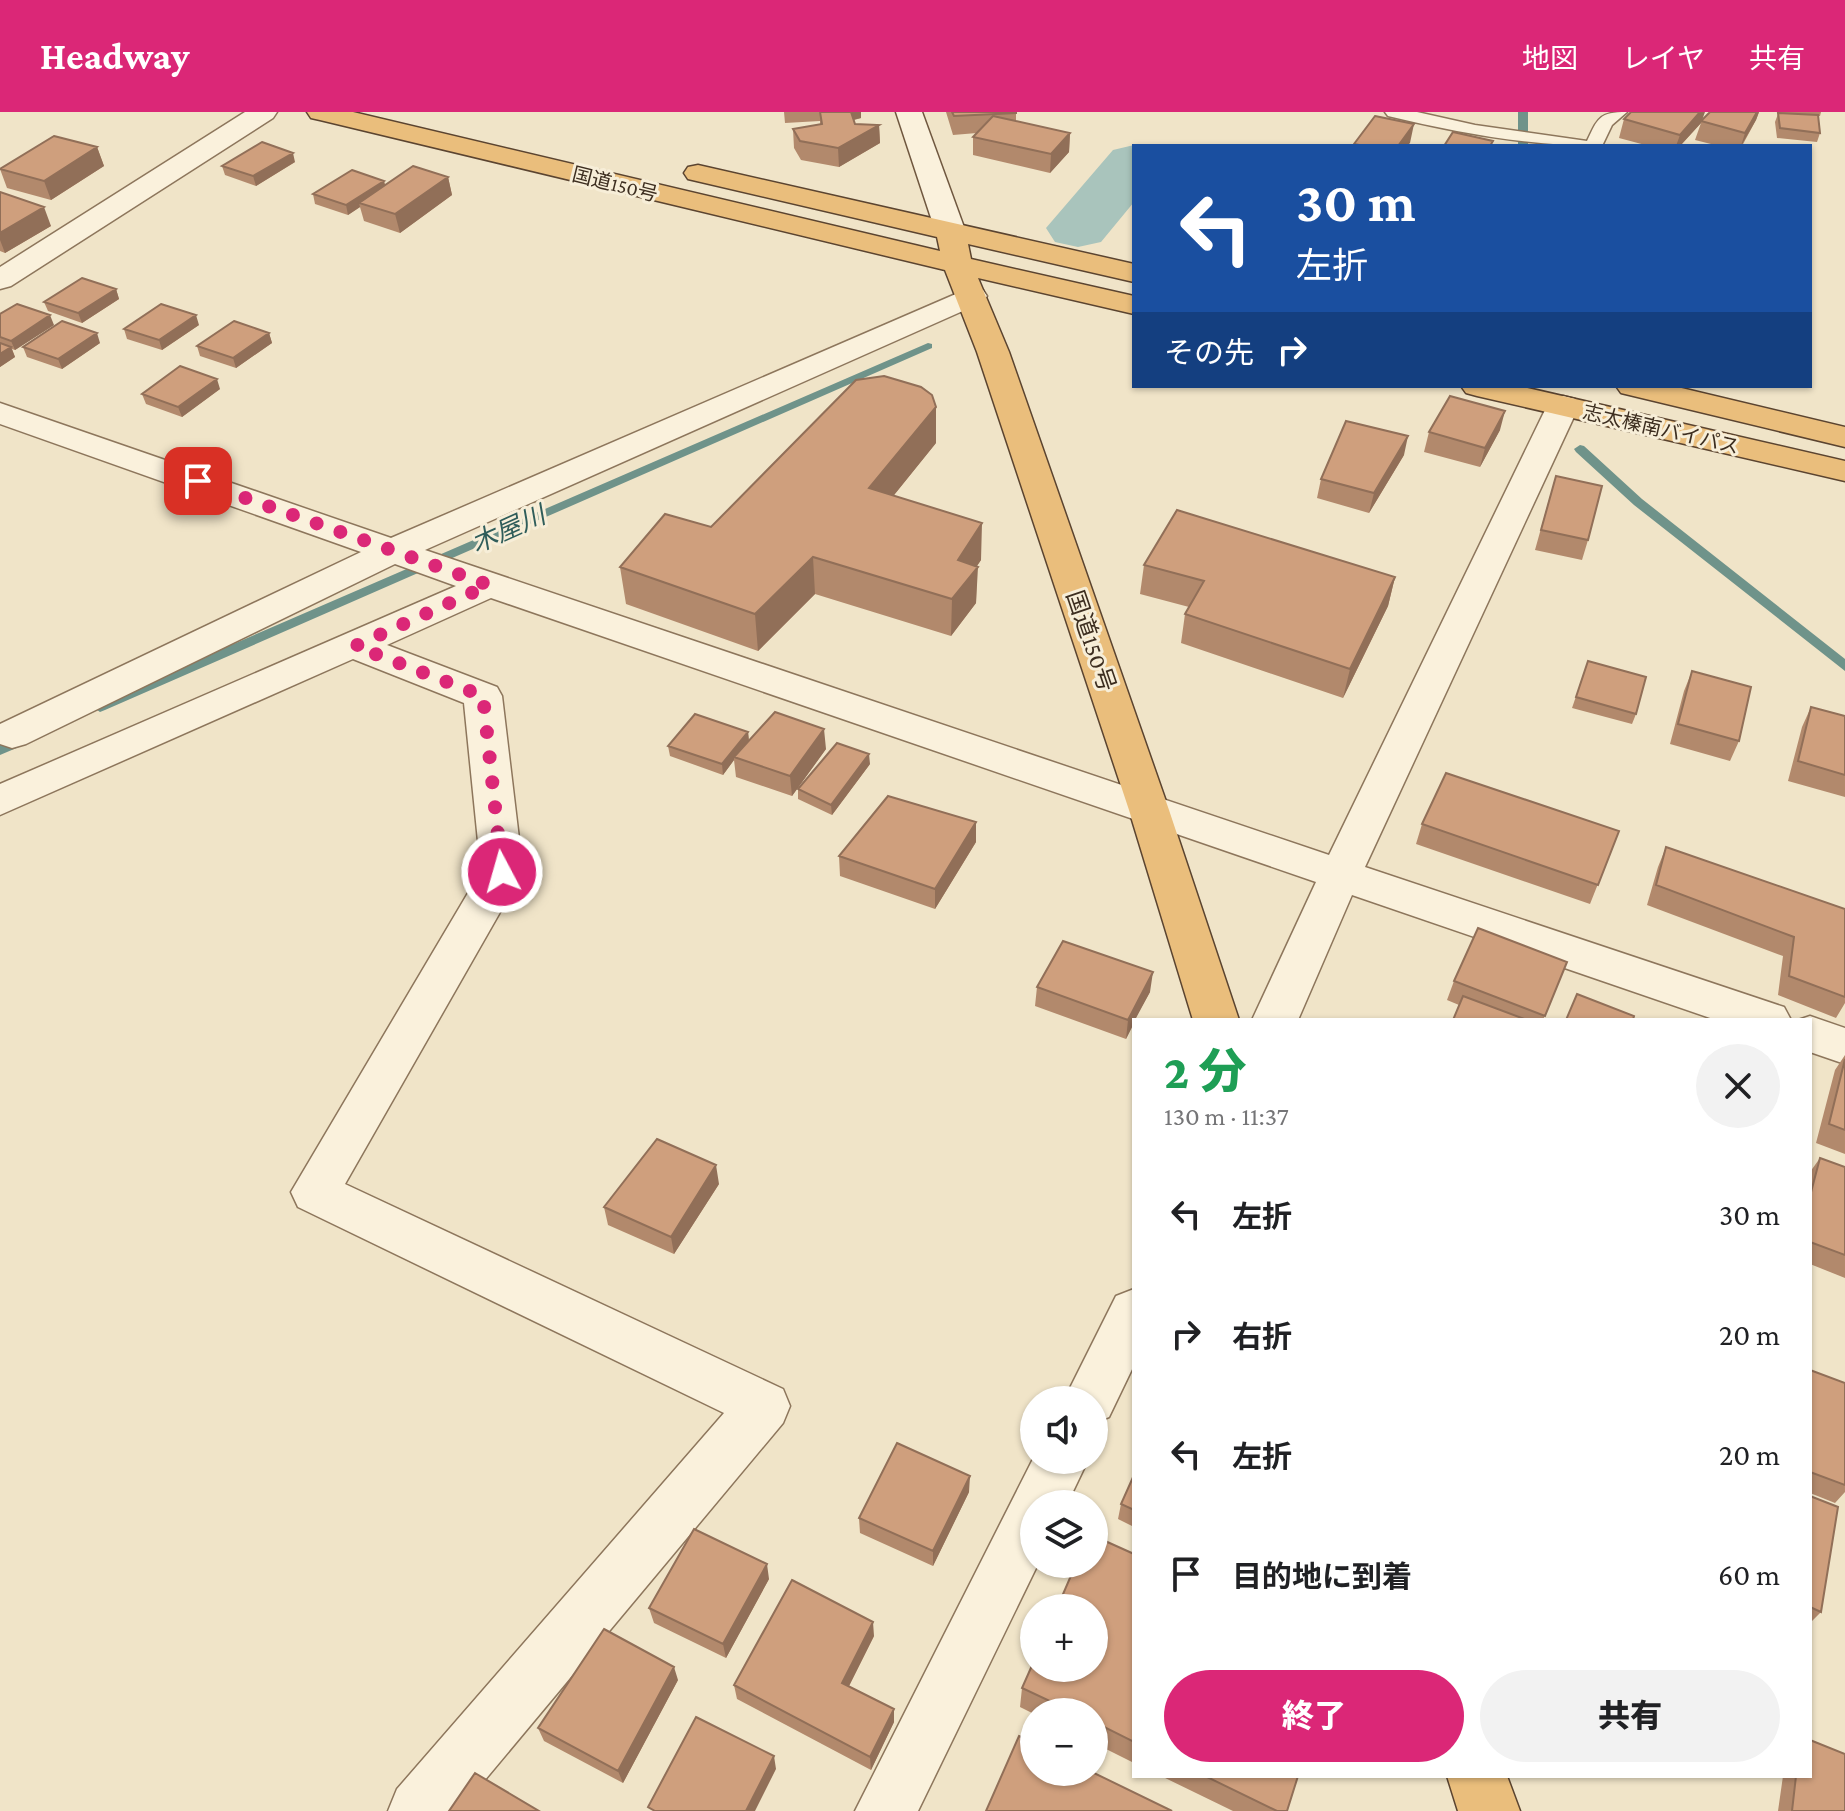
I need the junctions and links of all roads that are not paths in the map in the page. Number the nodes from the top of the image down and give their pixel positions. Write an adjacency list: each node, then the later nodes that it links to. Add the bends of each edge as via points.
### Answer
1 (264, 112): 13 (street)
2 (320, 112): 14 (highway, 国道150号)
3 (426, 112): 7 (highway)
4 (909, 112): 11 (street)
5 (1394, 112): 8 (lane)
6 (1618, 112): 9 (lane, via 1605,122)
7 (503, 129)
8 (1571, 144)
9 (1594, 144)
10 (673, 168): 11 (highway, 国道150号)
11 (950, 230): 12 (highway); 14 (highway, 国道150号)
12 (1132, 273)
13 (0, 280)
14 (965, 280): 15 (highway); 22 (street); 27 (highway, 国道150号)
15 (1132, 305)
16 (1486, 388): 18 (highway, 志太榛南バイパス)
17 (1640, 388): 20 (highway, 志太榛南バイパス)
18 (1563, 406): 21 (highway, 志太榛南バイパス); 28 (street)
19 (0, 413): 22 (street)
20 (1845, 437)
21 (1845, 471)
22 (395, 550): 23 (street); 25 (street)
23 (489, 585): 24 (street); 27 (street)
24 (355, 646): 26 (street); 38 (street, via 483,696 502,872 315,1192 764,1406)
25 (12, 734)
26 (0, 801)
27 (1149, 810): 28 (street); 29 (highway, 国道150号)
28 (1341, 873): 30 (street); 31 (street)
29 (1215, 1018)
30 (1276, 1018)
31 (1762, 1018)
32 (1812, 1035): 33 (street)
33 (1845, 1046)
34 (1132, 1316): 35 (street)
35 (1097, 1386)
36 (1020, 1541): 39 (street)
37 (1478, 1778): 40 (highway)
38 (419, 1811)
39 (886, 1811)
40 (1489, 1811)

